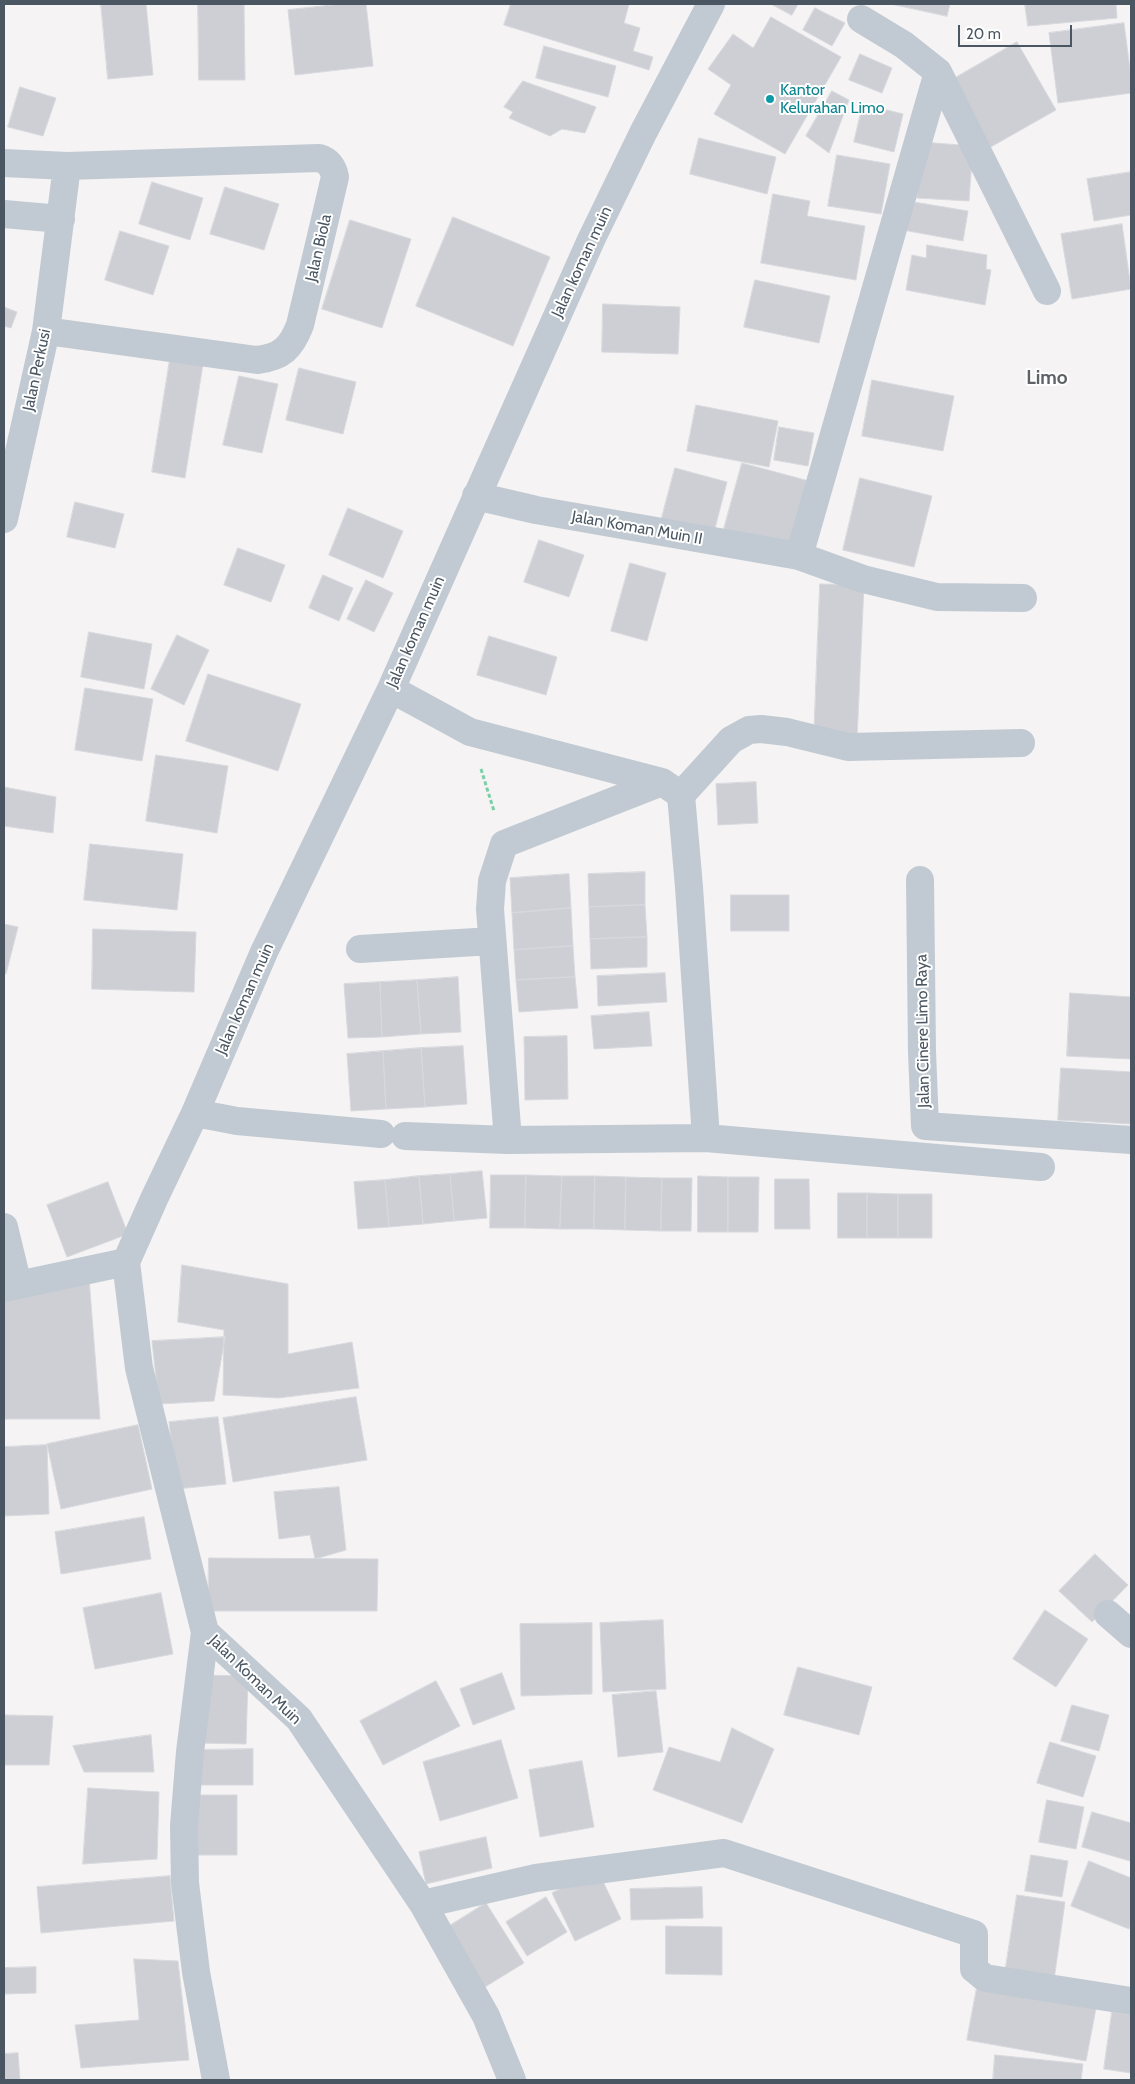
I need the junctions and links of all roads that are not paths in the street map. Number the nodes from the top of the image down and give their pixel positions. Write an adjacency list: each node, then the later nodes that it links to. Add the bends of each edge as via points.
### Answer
1 (711, 4): 10 (street, Jalan koman muin, via 591,240)
2 (862, 19): 3 (street, via 904,45)
3 (938, 72): 8 (street); 12 (street)
4 (4, 163): 5 (street)
5 (68, 166): 7 (street, Jalan Perkusi); 9 (street, Jalan Biola, via 319,158 330,165 336,177 300,325 285,351 257,360)
6 (4, 214): 7 (street)
7 (61, 219): 9 (street, Jalan Perkusi)
8 (1047, 290)
9 (46, 331): 11 (street, Jalan Perkusi)
10 (476, 496): 12 (street, Jalan Koman Muin II, via 536,510); 14 (street, Jalan koman muin)
11 (4, 519)
12 (799, 556): 13 (street, Jalan Koman Muin II, via 863,579 937,597)
13 (1023, 598)
14 (391, 689): 16 (street, via 470,732); 20 (street, Jalan koman muin, via 264,952)
15 (1020, 743): 16 (street, via 848,747 786,732 749,730)
16 (672, 788): 18 (street, via 504,844 492,881); 21 (street)
17 (920, 880): 23 (street, Jalan Cinere Limo Raya, via 925,1126)
18 (492, 941): 19 (street); 22 (street)
19 (360, 950)
20 (195, 1113): 22 (street, via 237,1121 393,1135); 26 (street, Jalan koman muin)
21 (706, 1138): 22 (street); 24 (street)
22 (508, 1140)
23 (1131, 1140)
24 (1042, 1167)
25 (4, 1227): 27 (street)
26 (126, 1262): 27 (street); 29 (street, Jalan Koman Muin, via 139,1368)
27 (11, 1287)
28 (1108, 1614): 30 (street)
29 (205, 1632): 31 (street, Jalan Koman Muin, via 299,1719); 33 (street, via 190,1752 184,1826 184,1883)
30 (1131, 1634)
31 (424, 1904): 32 (street, via 536,1878 724,1853 974,1934 974,1969 985,1978); 34 (street, Jalan Koman Muin, via 486,2016)
32 (1131, 2001)
33 (216, 2080)
34 (512, 2080)

